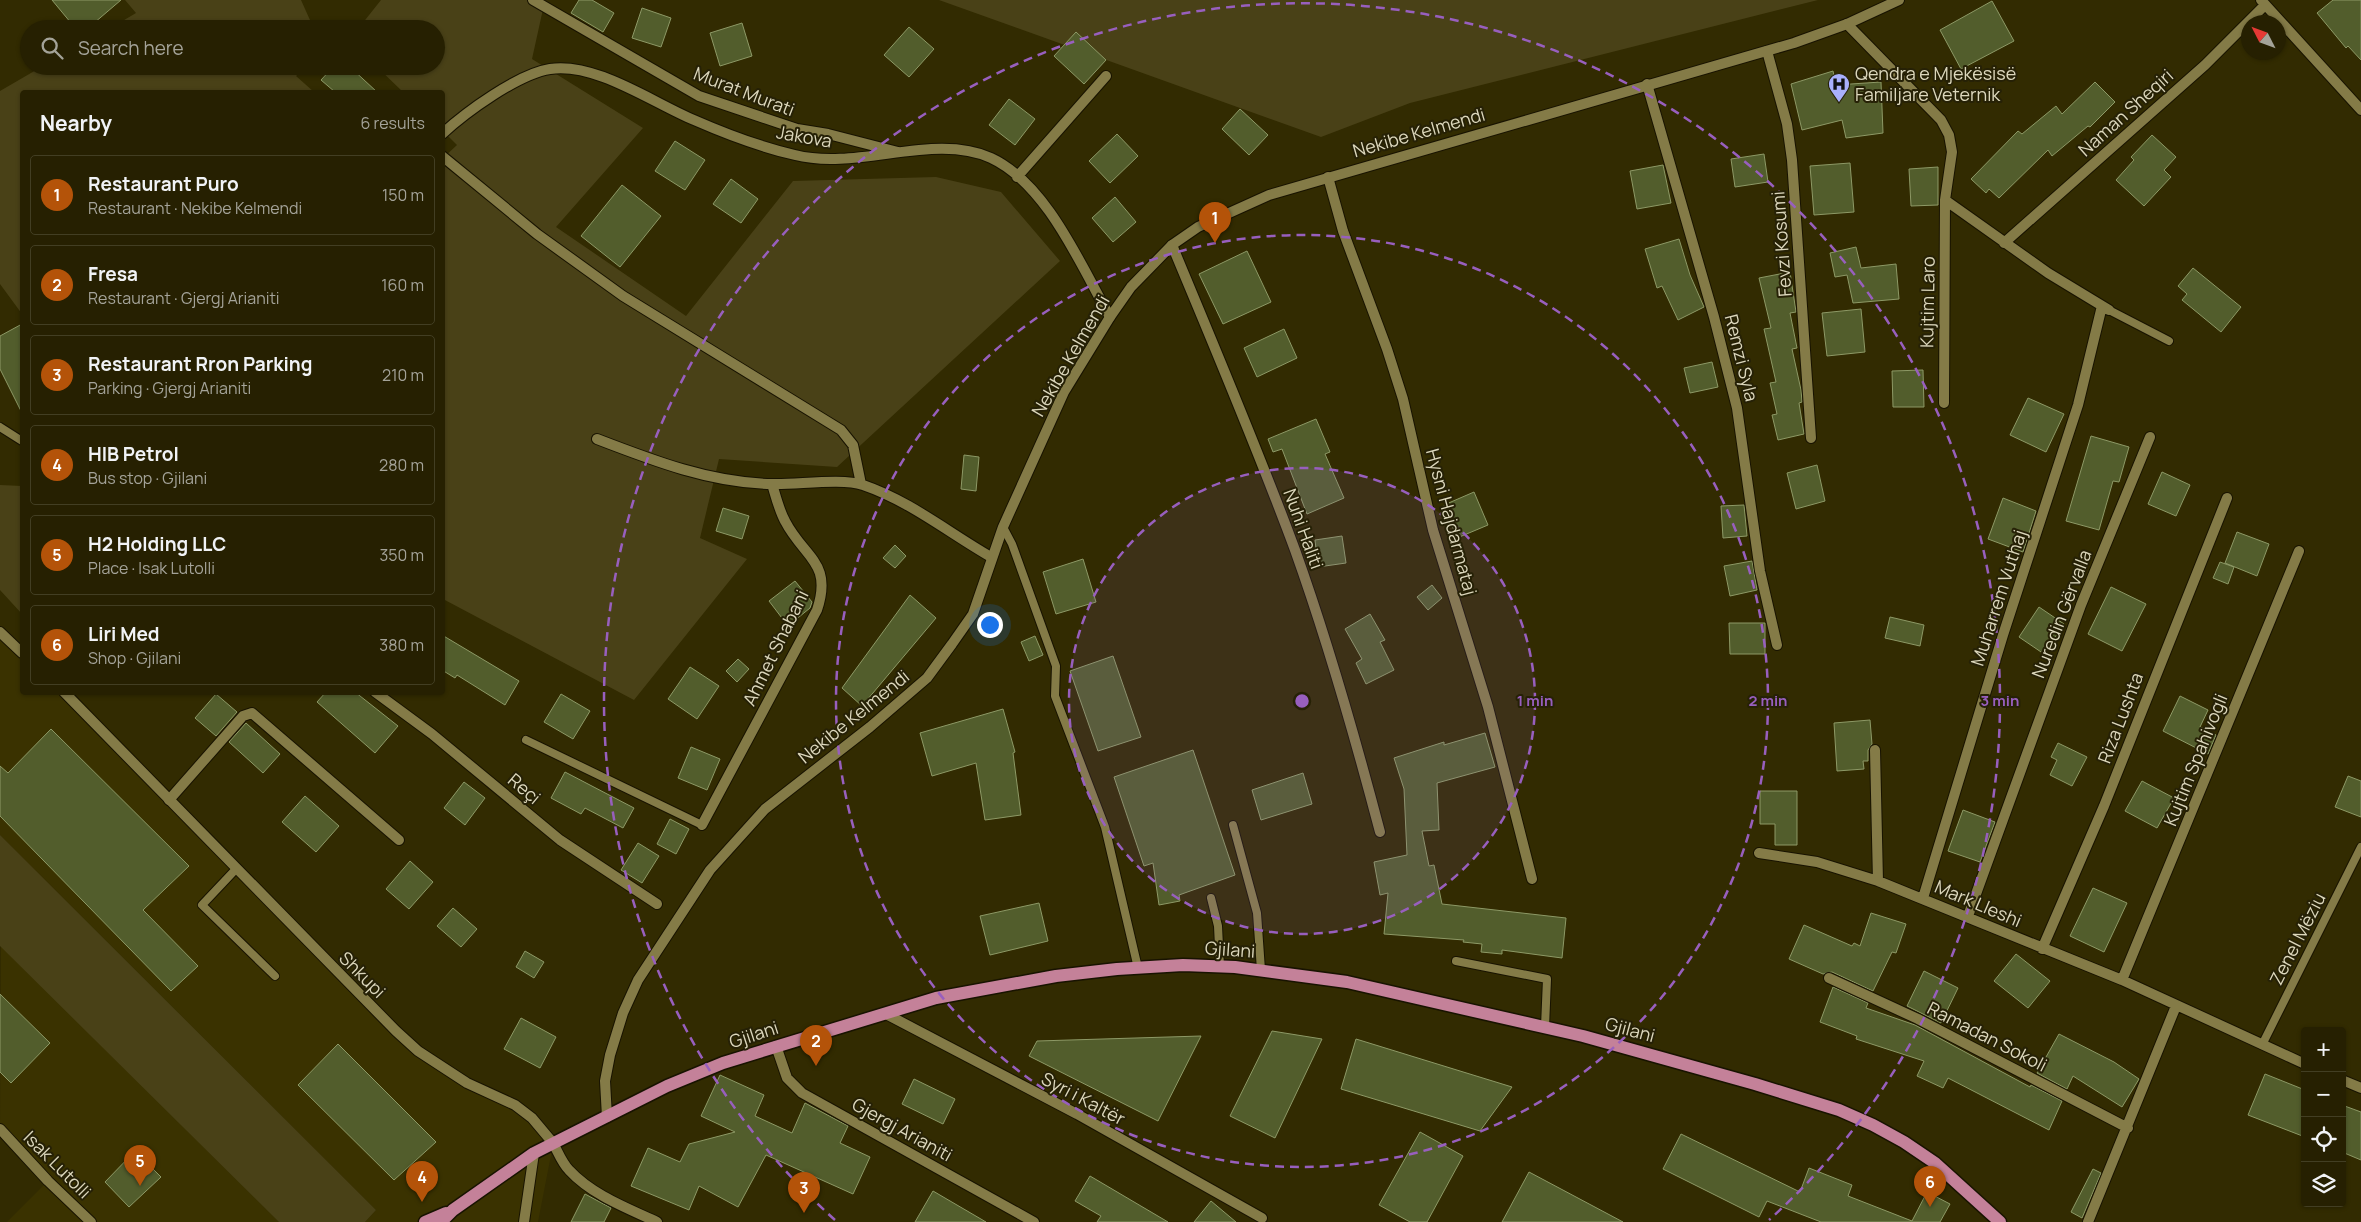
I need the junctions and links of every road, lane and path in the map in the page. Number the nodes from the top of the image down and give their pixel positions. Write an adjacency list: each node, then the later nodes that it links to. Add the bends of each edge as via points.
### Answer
1 (533, 0): 10 (street, Murat Murati, via 699,96 797,129)
2 (1899, 0): 4 (street, Nekibe Kelmendi)
3 (2263, 3): 8 (street); 15 (street, Naman Sheqiri, via 2205,65)
4 (1846, 24): 5 (street, Nekibe Kelmendi); 14 (street, Kujtim Laro, via 1941,120 1949,135 1952,152)
5 (1767, 51): 7 (street, Nekibe Kelmendi); 22 (street, Fevzi Kosumi, via 1792,160)
6 (1106, 76): 13 (street)
7 (1647, 84): 12 (street, Nekibe Kelmendi); 33 (street, Remzi Syla, via 1737,408 1760,570)
8 (2361, 110)
9 (445, 131): 10 (street, Jakova, via 458,119 526,76 550,69 574,69 600,76 694,121 797,156 827,160)
10 (902, 153): 13 (street, Jakova, via 941,149 966,151 990,158)
11 (445, 158): 27 (street, via 537,234 623,296 841,430 853,445)
12 (1328, 176): 16 (street, Nekibe Kelmendi, via 1228,212); 47 (street, Hysni Hajdarmataj, via 1343,231 1403,399 1433,530 1488,707)
13 (1017, 177): 18 (street, Jakova, via 1043,202 1060,227)
14 (1945, 200): 15 (street); 20 (street, Kujtim Laro)
15 (2004, 243): 17 (street)
16 (1172, 244): 18 (street, Nekibe Kelmendi, via 1131,287); 42 (street, Nuhi Haliti, via 1234,390 1295,550 1359,753)
17 (2106, 308): 19 (lane); 50 (street, Muharrem Vuthaj)
18 (1110, 317): 29 (street, Nekibe Kelmendi, via 1064,392)
19 (2169, 341)
20 (1944, 403)
21 (0, 427): 25 (lane)
22 (1811, 438)
23 (2150, 438): 52 (street, Nuredin Gërvalla, via 2081,605)
24 (598, 439): 26 (street, via 667,466 724,480)
25 (20, 440)
26 (772, 484): 27 (street); 40 (street, Ahmet Shabani, via 785,522 815,561 822,578 822,594 817,610)
27 (861, 484): 31 (street, via 912,506)
28 (2227, 498): 53 (street, Riza Lushta, via 2104,806)
29 (1002, 527): 31 (street, Nekibe Kelmendi); 56 (lane, via 1012,544 1056,666 1055,696 1105,826)
30 (2299, 551): 60 (street, Kujtim Spahivogli)
31 (991, 557): 69 (street, Nekibe Kelmendi, via 972,614 927,678 878,721 765,809 710,870 643,972 623,1013 605,1081)
32 (0, 632): 34 (street)
33 (1777, 645)
34 (20, 651)
35 (67, 695): 39 (street, Shkupi)
36 (379, 695): 51 (street, Reçi, via 432,734 560,840)
37 (526, 740): 40 (lane)
38 (1875, 750): 48 (street)
39 (169, 800): 43 (street, via 243,716 252,713); 46 (street, Shkupi)
40 (702, 825)
41 (1233, 825): 57 (lane, via 1256,913)
42 (1380, 832)
43 (399, 840)
44 (2361, 847): 64 (lane, Zenel Mëziu)
45 (1759, 853): 48 (street, Mark Lleshi, via 1817,862)
46 (236, 869): 58 (lane, via 202,905); 72 (street, Shkupi, via 396,1032 418,1051 468,1083 515,1105 532,1118)
47 (1532, 879)
48 (1878, 881): 50 (street, Mark Lleshi)
49 (1211, 898): 55 (lane, via 1218,926)
50 (1923, 898): 52 (street, Mark Lleshi)
51 (657, 904)
52 (1968, 916): 53 (street, Mark Lleshi)
53 (2042, 949): 60 (street, Mark Lleshi)
54 (1456, 961): 63 (lane, via 1547,979)
55 (1220, 967): 56 (main road, Gjilani); 57 (main road, Gjilani)
56 (1138, 968): 62 (main road, Gjilani, via 1047,978 936,998)
57 (1261, 970): 63 (main road, Gjilani, via 1347,982)
58 (275, 976)
59 (1829, 978): 70 (street, Ramadan Sokoli, via 1918,1019)
60 (2122, 980): 61 (street, Mark Lleshi)
61 (2176, 1006): 64 (street); 70 (street)
62 (886, 1014): 65 (main road, Gjilani); 75 (street, Syri i Kaltër, via 1077,1114)
63 (1545, 1027): 82 (main road, Gjilani, via 1838,1110 1873,1125 1935,1163)
64 (2262, 1045): 66 (street)
65 (776, 1046): 69 (main road, Gjilani, via 666,1086); 81 (street, Gjergj Arianiti, via 787,1078 802,1093)
66 (2301, 1062)
67 (2346, 1082): 68 (street)
68 (2361, 1088)
69 (607, 1117): 72 (main road, Gjilani)
70 (2128, 1128): 83 (street)
71 (0, 1129): 76 (street, Isak Lutolli)
72 (553, 1143): 73 (main road, Gjilani); 80 (street, Shkupi, via 568,1169 584,1183)
73 (534, 1153): 74 (main road, Gjilani); 79 (street)
74 (453, 1210): 77 (main road, Gjilani); 78 (main road, Gjilani)
75 (1262, 1218)
76 (91, 1222)
77 (425, 1222)
78 (441, 1222)
79 (524, 1222)
80 (657, 1222)
81 (1034, 1222)
82 (2000, 1222)
83 (2088, 1222)

